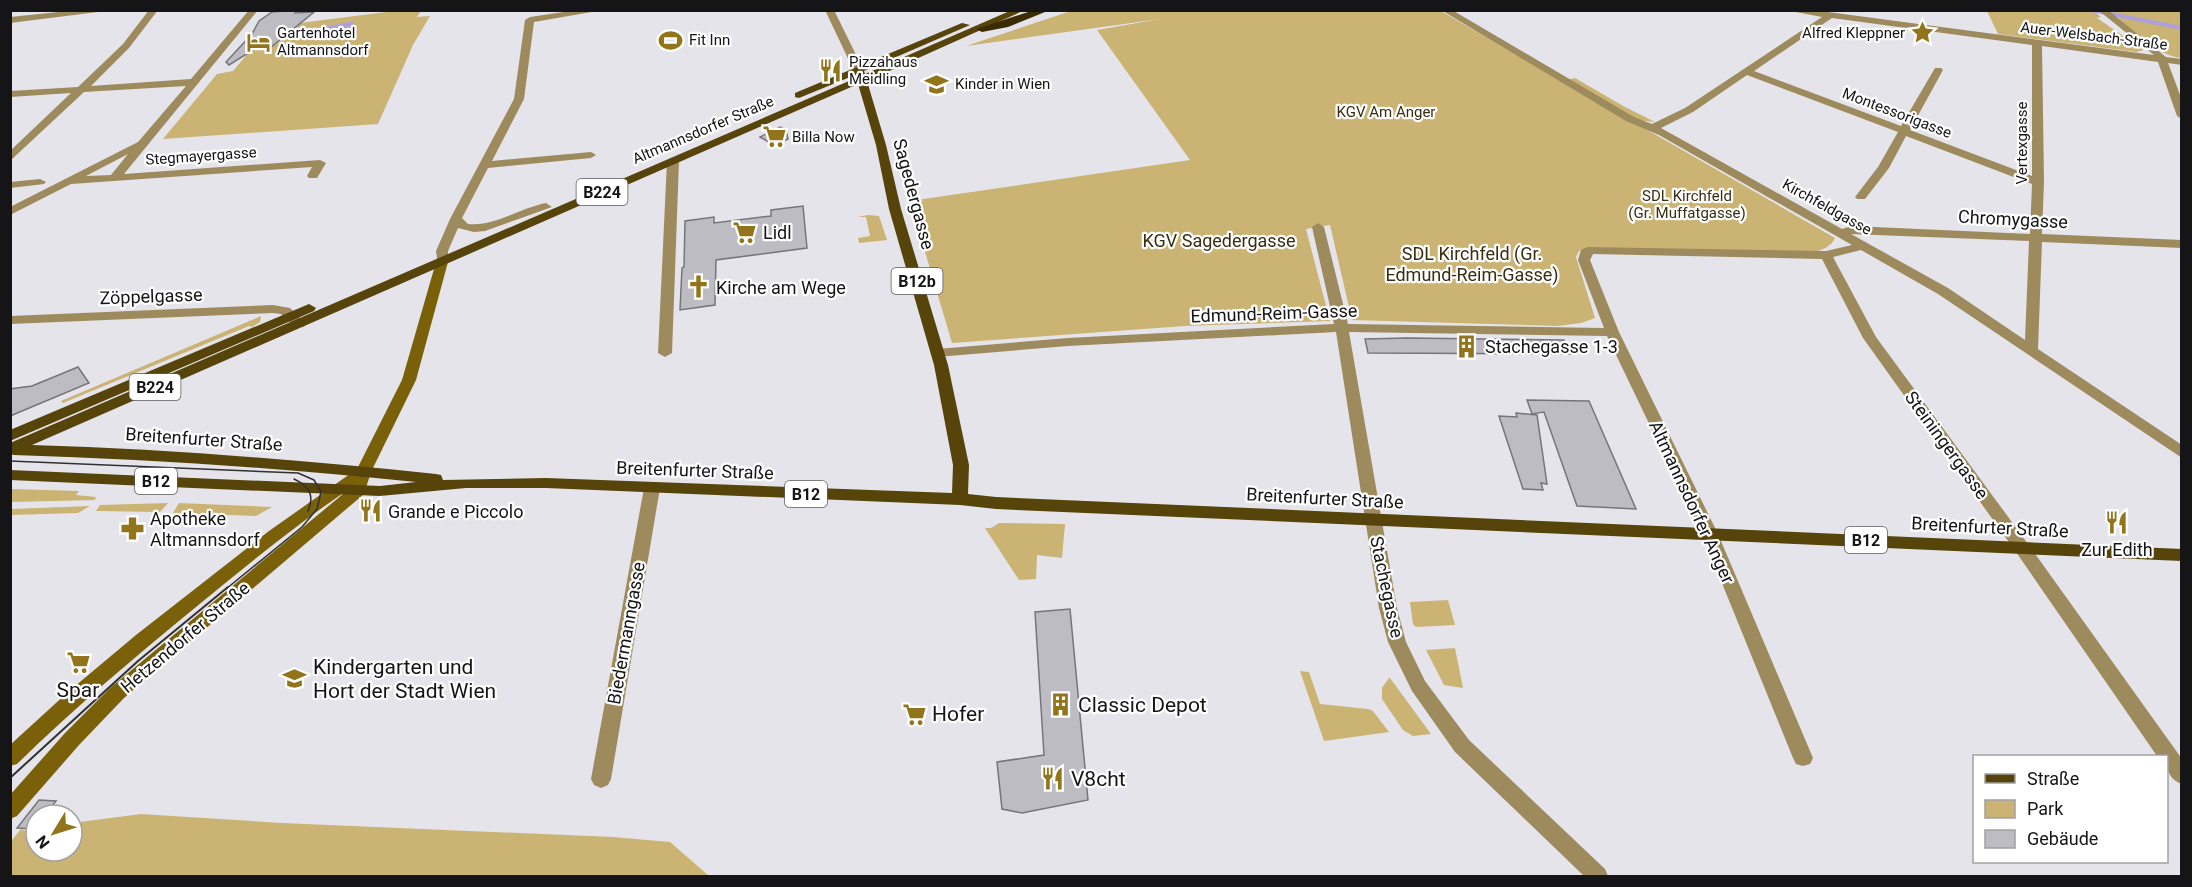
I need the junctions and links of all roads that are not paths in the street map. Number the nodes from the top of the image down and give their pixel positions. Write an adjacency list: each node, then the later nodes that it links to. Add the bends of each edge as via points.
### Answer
1 (16, 10): 14 (street)
2 (110, 10): 16 (street)
3 (154, 10): 26 (street, via 142,28)
4 (254, 10): 25 (street)
5 (521, 10): 17 (street)
6 (598, 10): 17 (street)
7 (829, 10): 24 (street, Sagedergasse)
8 (1001, 10): 24 (main road, Altmannsdorfer Straße / B224)
9 (1021, 10): 18 (main road, Altmannsdorfer Straße / B224)
10 (1046, 10): 18 (highway)
11 (1444, 10): 29 (street, Kirchfeldgasse, via 1623,115)
12 (1789, 10): 15 (street, Auer-Welsbach-Straße)
13 (2103, 10): 20 (street, via 2161,56)
14 (10, 11)
15 (1828, 17): 19 (street, Auer-Welsbach-Straße); 23 (street)
16 (10, 20)
17 (530, 20): 35 (street, Hetzendorfer Straße, via 519,99)
18 (982, 29): 24 (main road, Altmannsdorfer Straße / B224)
19 (2037, 44): 20 (street, Auer-Welsbach-Straße); 40 (street, Vertexgasse)
20 (2161, 60): 21 (street, Auer-Welsbach-Straße); 28 (street)
21 (2181, 62)
22 (1938, 70): 30 (street)
23 (1745, 71): 29 (street, via 1689,110); 30 (street, Montessorigasse)
24 (860, 74): 34 (main road, Altmannsdorfer Straße / B224); 43 (main road, Altmannsdorfer Straße / B224); 59 (main road, Sagedergasse / B12b)
25 (194, 82): 26 (street); 31 (street)
26 (82, 90): 27 (street); 33 (street)
27 (10, 94)
28 (2181, 116)
29 (1653, 128): 47 (street, Kirchfeldgasse)
30 (1904, 132): 40 (street, Montessorigasse); 42 (street)
31 (145, 141): 37 (street); 38 (street)
32 (591, 155): 35 (street)
33 (10, 158)
34 (673, 161): 52 (main road, Altmannsdorfer Straße / B224); 58 (street)
35 (483, 165): 45 (street, Hetzendorfer Straße)
36 (312, 176): 37 (street, Stegmayergasse, via 320,164)
37 (115, 177): 38 (street, Stegmayergasse)
38 (69, 181): 44 (street)
39 (40, 182): 41 (street)
40 (2038, 182): 48 (street, Vertexgasse)
41 (10, 185)
42 (1861, 197)
43 (546, 207): 45 (street, Altmannsdorfer Straße, via 531,208 482,228 464,227); 52 (main road, Altmannsdorfer Straße / B224)
44 (10, 212)
45 (456, 219): 52 (street, Hetzendorfer Straße)
46 (1318, 227): 55 (street, Stachegasse)
47 (1843, 233): 48 (street, Chromygasse, via 1852,230); 50 (street, Kirchfeldgasse)
48 (2035, 238): 49 (street, Chromygasse); 57 (street, Vertexgasse)
49 (2181, 244)
50 (1865, 245): 51 (street); 57 (street, Kirchfeldgasse)
51 (1826, 255): 56 (street, Altmannsdorfer Anger, via 1591,250 1584,254 1584,260); 74 (street, Steiningergasse, via 1870,338)
52 (442, 257): 54 (main road, Altmannsdorfer Straße / B224); 63 (main road, Hetzendorfer Straße, via 405,390)
53 (10, 320): 54 (street, Zöppelgasse, via 273,309 285,311)
54 (295, 320): 60 (main road, Altmannsdorfer Straße / B224); 61 (main road, Altmannsdorfer Straße / B224)
55 (1342, 328): 56 (street, Edmund-Reim-Gasse); 59 (street, Edmund-Reim-Gasse, via 1091,340); 72 (street, Stachegasse)
56 (1612, 332): 73 (street, Altmannsdorfer Anger)
57 (2031, 350): 62 (street, Kirchfeldgasse)
58 (664, 353)
59 (937, 353): 70 (main road, Sagedergasse / B12b, via 961,465)
60 (10, 436)
61 (10, 450): 63 (main road, Breitenfurter Straße / B12, via 148,454)
62 (2181, 453)
63 (363, 472): 65 (main road, Breitenfurter Straße / B12); 67 (main road, Hetzendorfer Straße); 68 (main road, Hetzendorfer Straße)
64 (10, 475): 69 (main road, Breitenfurter Straße / B12)
65 (466, 483): 66 (main road, Breitenfurter Straße / B12); 68 (main road, Breitenfurter Straße / B12)
66 (652, 488): 70 (main road, Breitenfurter Straße / B12); 81 (street, Biedermanngasse)
67 (338, 489): 68 (main road, Breitenfurter Straße / B12); 69 (main road, Breitenfurter Straße / B12); 71 (main road, Hetzendorfer Straße)
68 (358, 490): 82 (main road, Hetzendorfer Straße, via 117,693)
69 (303, 495): 71 (main road, Hetzendorfer Straße)
70 (960, 499): 72 (main road, Breitenfurter Straße / B12)
71 (297, 519): 78 (main road, Hetzendorfer Straße, via 101,674)
72 (1373, 519): 73 (main road, Breitenfurter Straße / B12); 83 (street, Stachegasse, via 1397,642 1418,686 1462,746)
73 (1710, 534): 74 (main road, Breitenfurter Straße / B12); 79 (street, Altmannsdorfer Anger)
74 (2022, 548): 75 (main road, Breitenfurter Straße / B12); 76 (street, Steiningergasse)
75 (2181, 555)
76 (2166, 755)
77 (2168, 757): 80 (street, Steiningergasse)
78 (10, 758)
79 (1803, 758)
80 (2181, 776)
81 (601, 779)
82 (10, 810)
83 (1598, 876)

